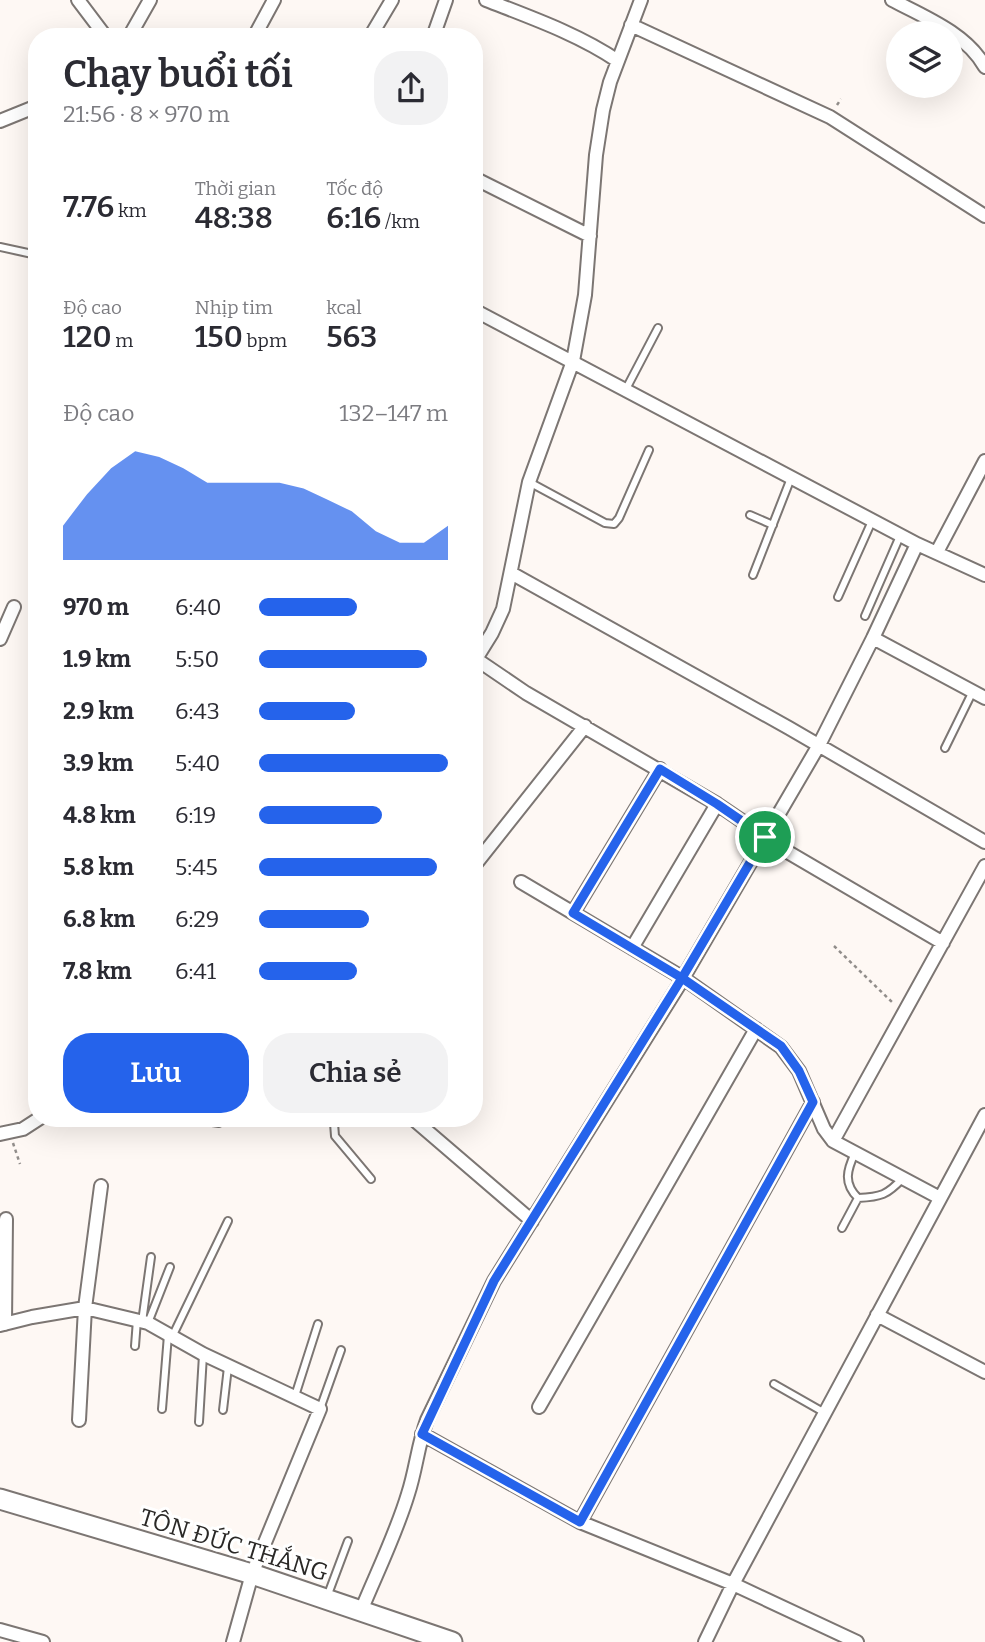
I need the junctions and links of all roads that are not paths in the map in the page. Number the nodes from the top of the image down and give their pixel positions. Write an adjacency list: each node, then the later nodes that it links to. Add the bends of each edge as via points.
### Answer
1 (78, 0): 11 (street)
2 (150, 0): 12 (street)
3 (274, 0): 13 (street)
4 (392, 0): 14 (street)
5 (446, 0): 15 (street)
6 (486, 0): 9 (street)
7 (641, 0): 10 (street)
8 (892, 0): 17 (street, via 962,40)
9 (512, 5): 16 (street)
10 (631, 25): 16 (street); 21 (street, via 830,117)
11 (99, 28)
12 (134, 28)
13 (259, 28)
14 (375, 28)
15 (436, 28)
16 (618, 61): 22 (street, via 603,110)
17 (985, 67)
18 (28, 110): 19 (street)
19 (0, 121)
20 (483, 182): 22 (street)
21 (985, 216)
22 (590, 236): 27 (street, via 586,295)
23 (0, 247): 24 (lane)
24 (28, 253)
25 (483, 315): 27 (street)
26 (658, 328): 28 (lane)
27 (573, 361): 28 (street); 32 (street)
28 (626, 389): 31 (street)
29 (649, 450): 32 (lane, via 614,524)
30 (985, 461): 38 (street)
31 (792, 477): 34 (street); 35 (lane)
32 (529, 482): 39 (street)
33 (750, 515): 35 (lane)
34 (872, 519): 36 (street); 42 (lane)
35 (773, 525): 40 (lane)
36 (900, 534): 37 (street); 44 (lane)
37 (917, 544): 38 (street); 45 (street)
38 (937, 552): 41 (street)
39 (511, 573): 47 (street, via 503,609); 52 (street)
40 (753, 575)
41 (985, 575)
42 (838, 597)
43 (14, 607): 46 (street)
44 (865, 616)
45 (873, 638): 49 (street); 52 (street)
46 (0, 639)
47 (483, 646)
48 (483, 666): 51 (street)
49 (972, 691): 50 (street); 53 (lane)
50 (985, 698)
51 (585, 726): 54 (street); 58 (street)
52 (819, 746): 56 (street); 57 (street)
53 (945, 748)
54 (660, 769): 55 (street); 61 (street)
55 (717, 804): 56 (street); 63 (street)
56 (765, 837): 62 (street); 64 (street)
57 (985, 842)
58 (483, 855)
59 (985, 866): 62 (street)
60 (521, 882): 61 (street)
61 (573, 913): 63 (street)
62 (943, 943): 72 (street)
63 (632, 948): 64 (street)
64 (682, 978): 65 (street); 81 (street)
65 (756, 1029): 66 (street, via 781,1046); 98 (street)
66 (813, 1102): 72 (street); 107 (street)
67 (985, 1115): 78 (street)
68 (28, 1126): 71 (street)
69 (334, 1127): 75 (lane, via 335,1136)
70 (422, 1127): 81 (street)
71 (5, 1134)
72 (833, 1141): 73 (street)
73 (855, 1153): 74 (street); 77 (lane, via 847,1177)
74 (903, 1178): 77 (lane, via 879,1197); 78 (street)
75 (371, 1179)
76 (101, 1186): 85 (street)
77 (858, 1198): 82 (lane)
78 (940, 1198): 86 (street)
79 (6, 1219): 88 (street)
80 (228, 1221): 90 (lane)
81 (532, 1221): 105 (street, via 494,1281)
82 (842, 1228)
83 (150, 1257): 87 (lane)
84 (170, 1267): 87 (lane)
85 (85, 1308): 87 (street); 88 (street); 103 (street)
86 (877, 1315): 95 (street); 102 (street)
87 (142, 1322): 90 (street); 91 (lane)
88 (3, 1324)
89 (318, 1324): 97 (lane)
90 (171, 1334): 93 (street); 99 (lane)
91 (135, 1346)
92 (341, 1350): 100 (lane)
93 (203, 1353): 94 (street); 104 (lane)
94 (228, 1365): 97 (street); 101 (lane)
95 (985, 1371)
96 (774, 1384): 102 (lane)
97 (295, 1396): 100 (street)
98 (540, 1407)
99 (162, 1409)
100 (320, 1409): 109 (street)
101 (223, 1410)
102 (825, 1413): 110 (street)
103 (79, 1420)
104 (199, 1422)
105 (422, 1434): 107 (street); 112 (street, via 407,1499)
106 (0, 1499): 109 (street, TÔN ĐỨC THẮNG)
107 (580, 1522): 110 (street)
108 (348, 1541): 111 (lane)
109 (252, 1574): 111 (street, TÔN ĐỨC THẮNG); 116 (street)
110 (733, 1584): 117 (street); 118 (street)
111 (326, 1599): 112 (street, TÔN ĐỨC THẮNG)
112 (361, 1611): 114 (street, TÔN ĐỨC THẮNG)
113 (0, 1630): 115 (street)
114 (442, 1640)
115 (43, 1642)
116 (233, 1642)
117 (705, 1642)
118 (857, 1642)

